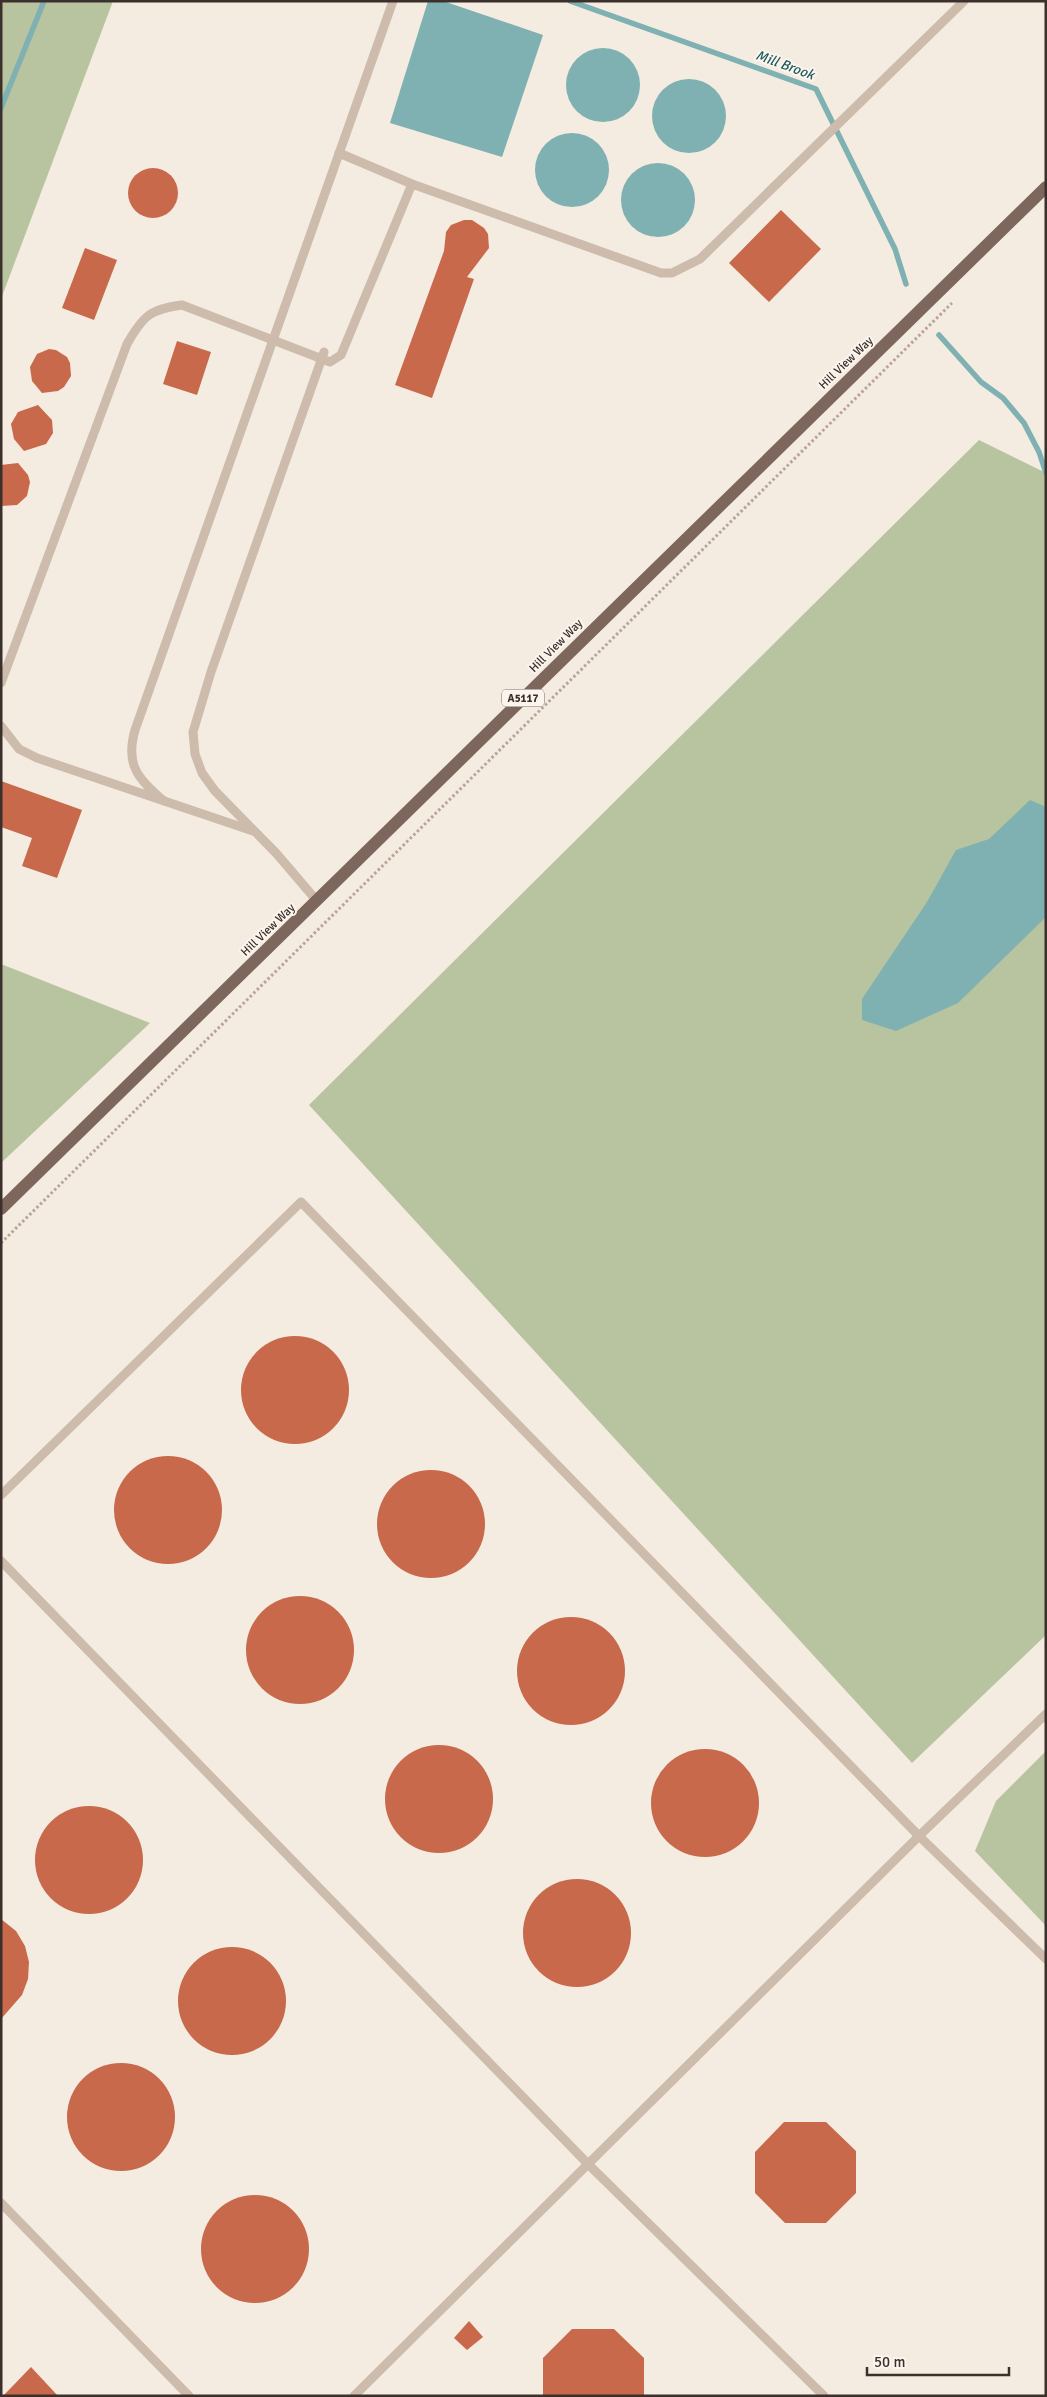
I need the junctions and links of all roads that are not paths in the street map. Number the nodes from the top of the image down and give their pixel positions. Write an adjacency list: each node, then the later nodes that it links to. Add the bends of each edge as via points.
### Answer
1 (394, 1): 3 (lane)
2 (964, 1): 4 (lane, via 700,260 672,273 661,273)
3 (339, 153): 4 (lane); 6 (lane)
4 (412, 184): 7 (lane, via 341,355 330,362)
5 (1046, 187): 12 (main road, Hill View Way / A5117)
6 (272, 340): 7 (lane); 8 (lane, via 182,306 160,308 139,323 127,344); 10 (lane, via 130,748 130,761 140,777)
7 (323, 355): 11 (lane, via 211,672 193,732 195,754 202,774)
8 (1, 683)
9 (1, 726): 10 (lane, via 19,749 37,758)
10 (164, 801): 11 (lane)
11 (256, 832): 12 (lane)
12 (317, 901): 13 (main road, Hill View Way / A5117)
13 (1, 1209)
14 (1, 1495): 17 (lane, via 301,1202)
15 (1, 1561): 19 (lane)
16 (1046, 1714): 17 (lane)
17 (919, 1836): 18 (lane); 19 (lane)
18 (1046, 1959)
19 (588, 2164): 22 (lane); 23 (lane)
20 (1, 2204): 21 (lane)
21 (189, 2396)
22 (354, 2396)
23 (824, 2396)

